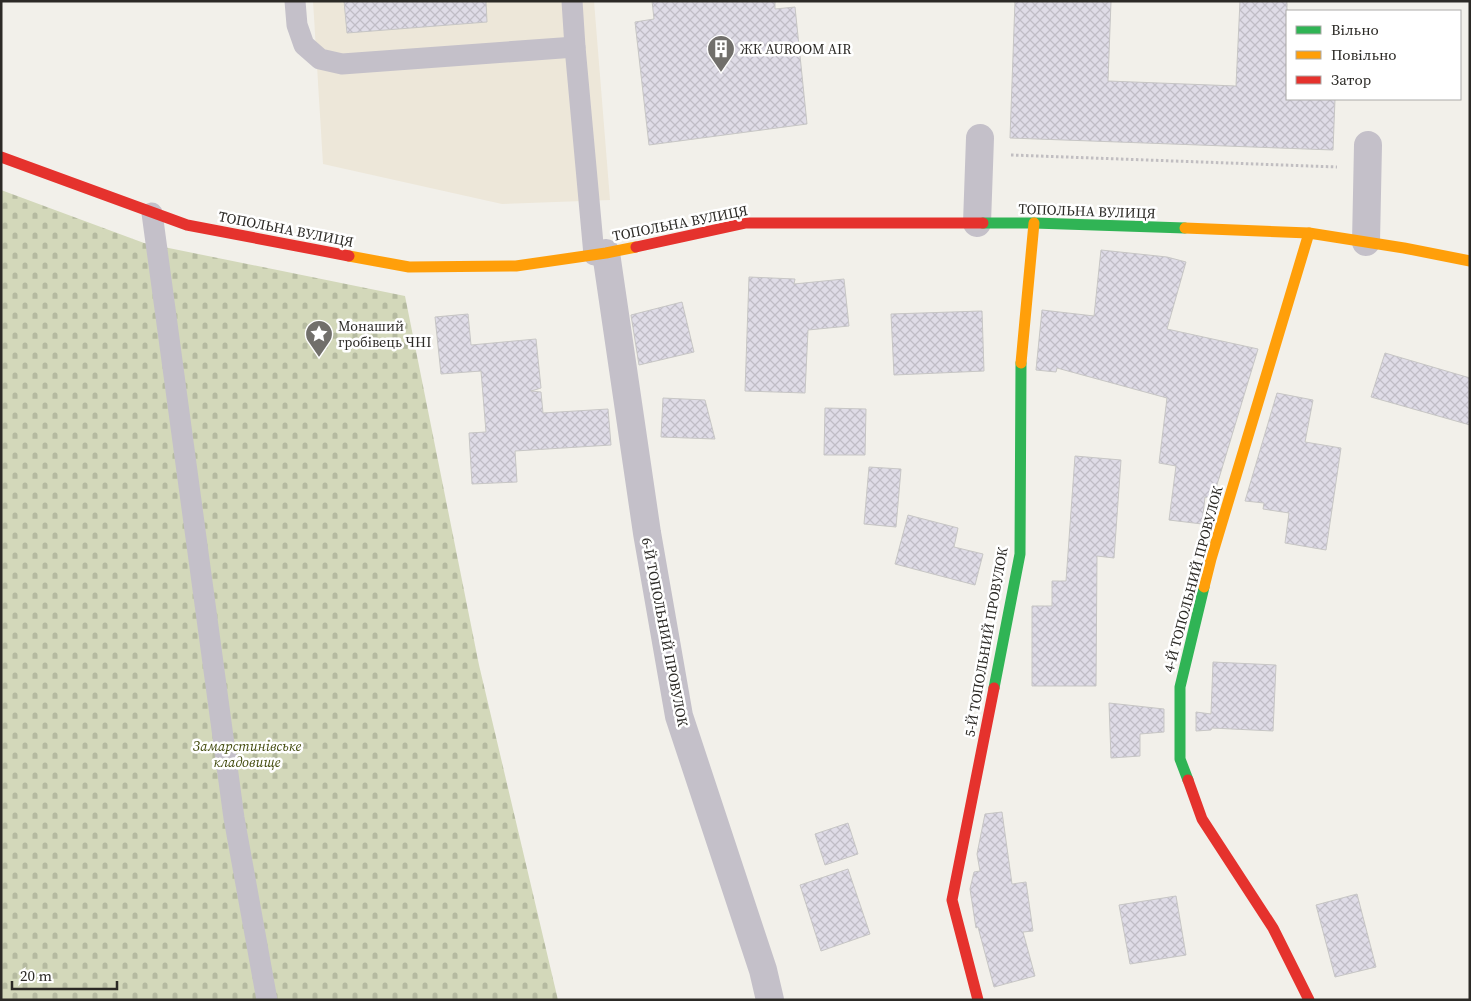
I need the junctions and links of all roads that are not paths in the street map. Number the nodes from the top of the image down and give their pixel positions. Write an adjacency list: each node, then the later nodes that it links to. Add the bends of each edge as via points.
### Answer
1 (295, 1): 3 (lane, via 297,25 304,46 320,59 342,64)
2 (572, 1): 3 (lane)
3 (575, 47): 12 (lane)
4 (980, 138): 8 (street)
5 (1368, 146): 11 (street)
6 (1, 158): 7 (street, ТОПОЛЬНА ВУЛИЦЯ)
7 (152, 213): 12 (street, ТОПОЛЬНА ВУЛИЦЯ, via 187,225 409,267 516,266); 14 (lane, via 234,818)
8 (977, 223): 9 (street, ТОПОЛЬНА ВУЛИЦЯ); 12 (street, ТОПОЛЬНА ВУЛИЦЯ, via 746,223)
9 (1034, 223): 10 (street, ТОПОЛЬНА ВУЛИЦЯ); 16 (street, 5-Й ТОПОЛЬНИЙ ПРОВУЛОК, via 1020,374 1020,554 952,900)
10 (1309, 233): 11 (street, ТОПОЛЬНА ВУЛИЦЯ); 17 (street, 4-Й ТОПОЛЬНИЙ ПРОВУЛОК, via 1211,559 1180,688 1180,759 1202,819 1274,928)
11 (1366, 242): 13 (street, ТОПОЛЬНА ВУЛИЦЯ)
12 (600, 254): 15 (street, 6-Й ТОПОЛЬНИЙ ПРОВУЛОК, via 679,716)
13 (1470, 261)
14 (267, 1000)
15 (770, 1000)
16 (978, 1000)
17 (1309, 1000)

